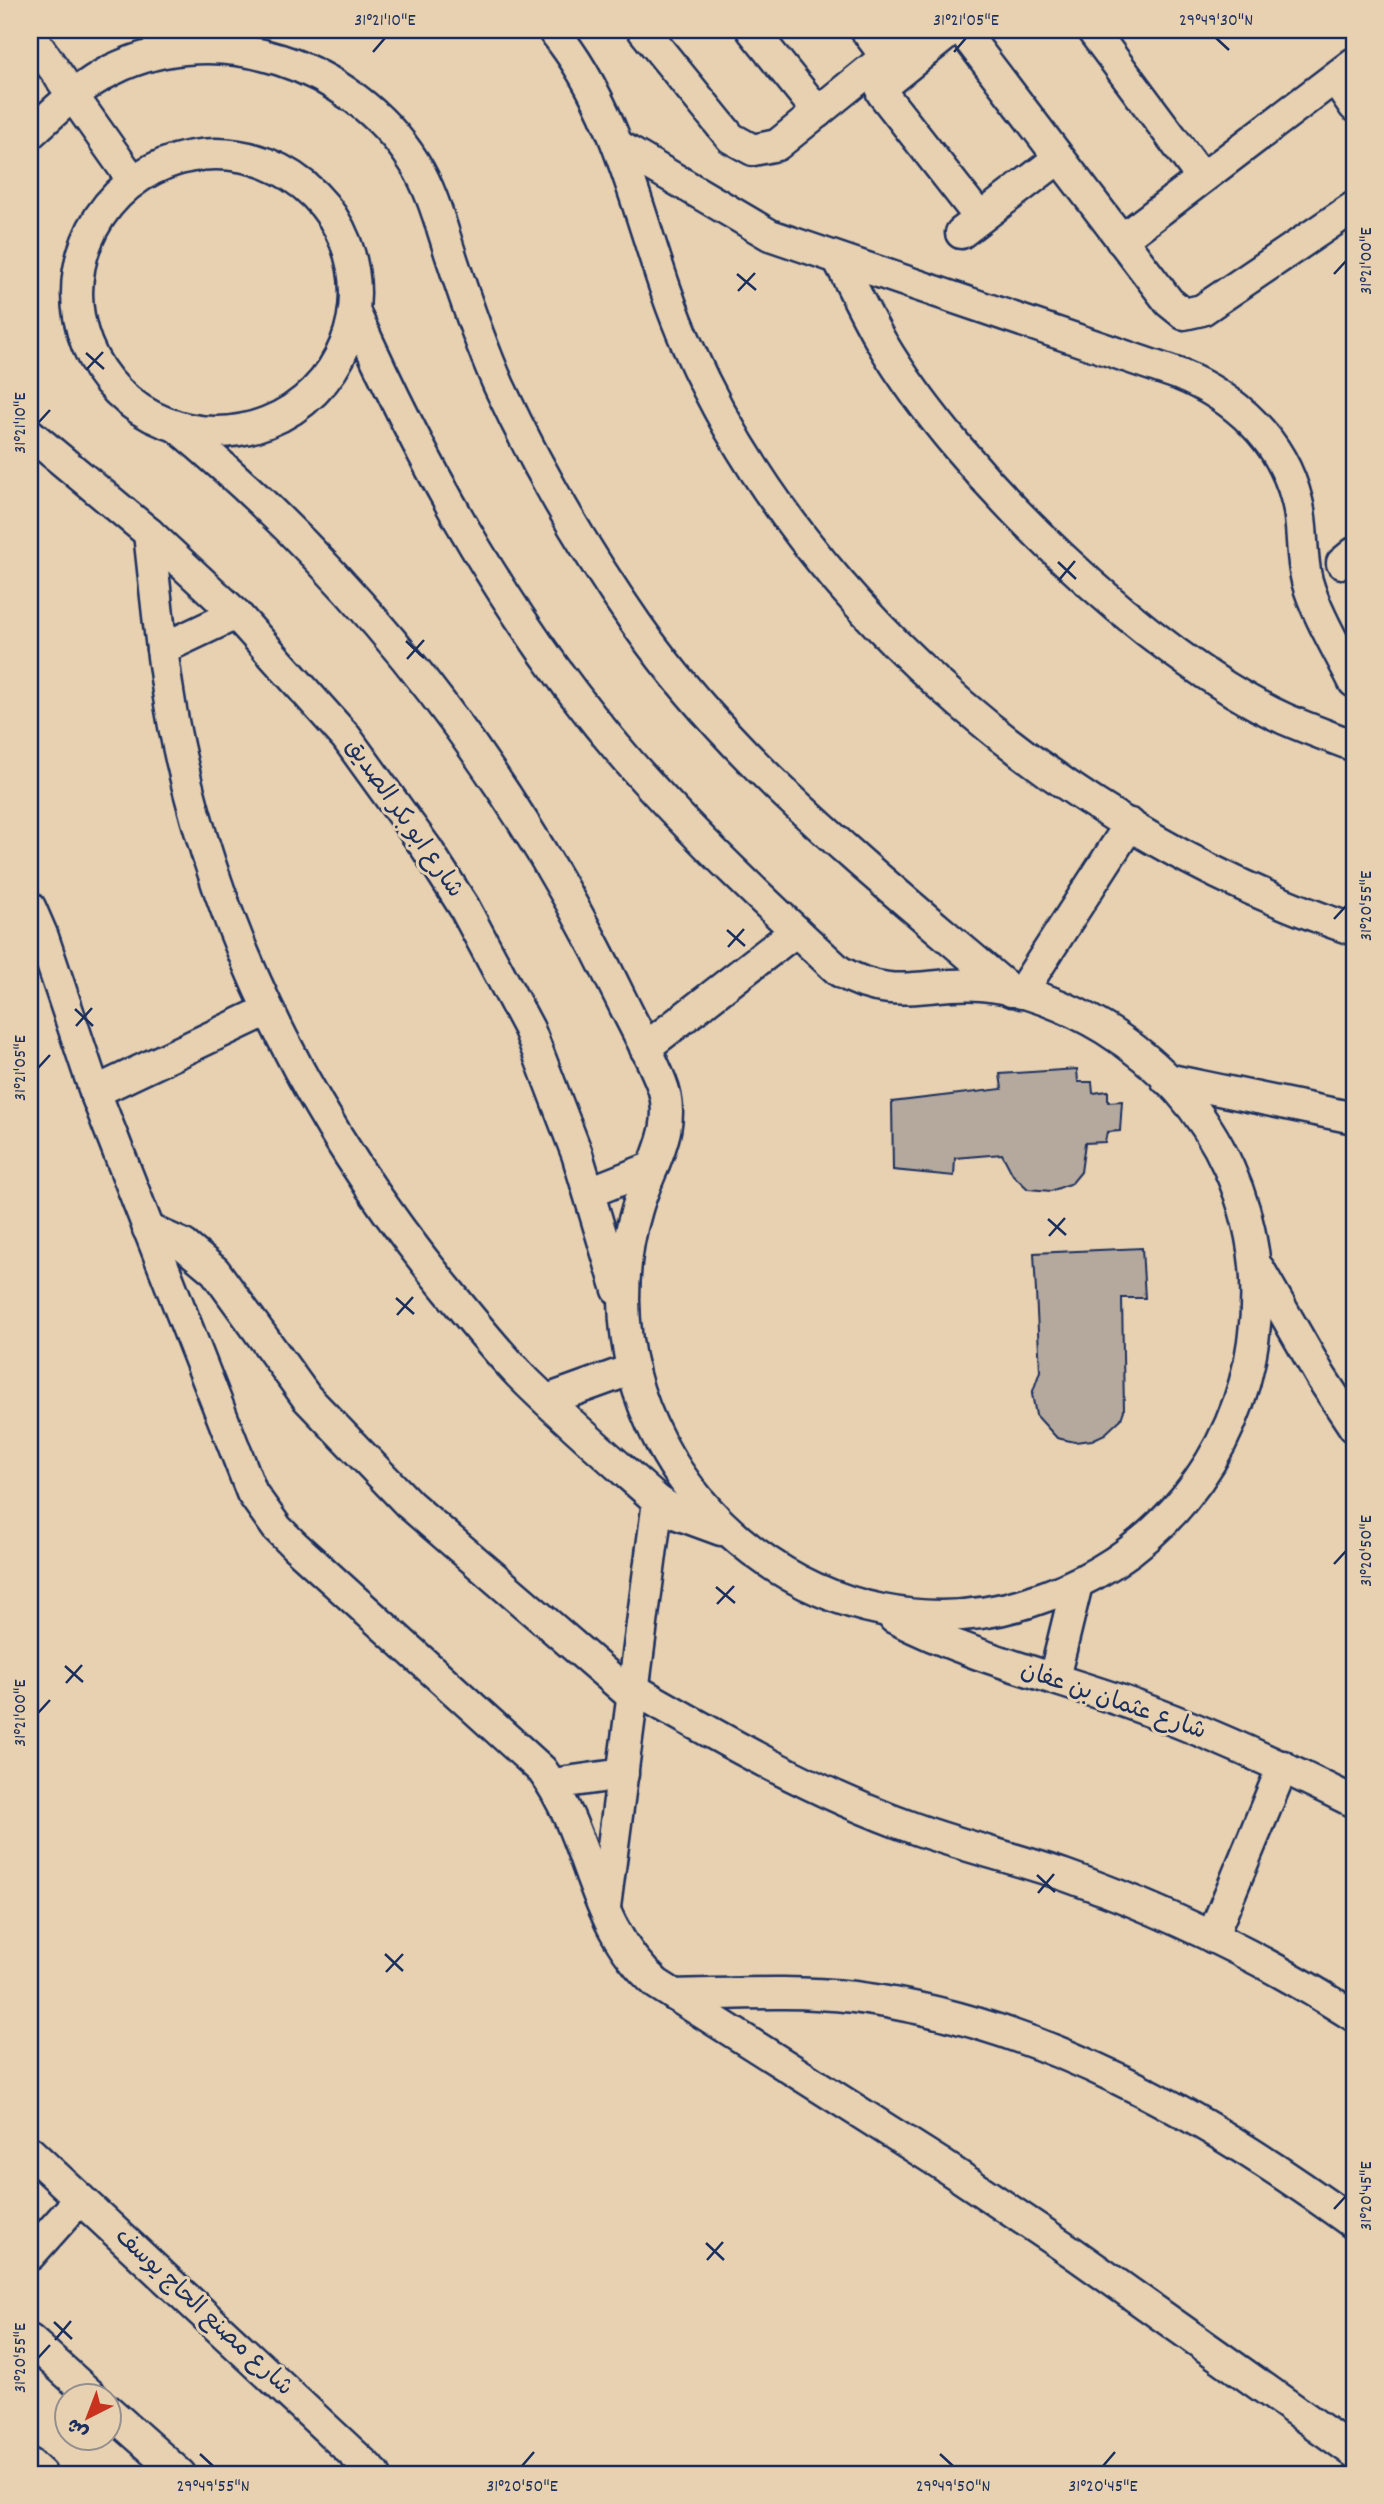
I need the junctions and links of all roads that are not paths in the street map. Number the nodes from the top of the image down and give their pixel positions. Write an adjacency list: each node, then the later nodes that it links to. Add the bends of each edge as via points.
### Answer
1 (553, 30): 16 (street, via 585,74)
2 (643, 30): 14 (street, via 741,146 765,150 777,145)
3 (752, 30): 14 (street)
4 (866, 30): 10 (street)
5 (919, 30): 10 (street)
6 (952, 30): 17 (street, via 885,83 882,93 970,225)
7 (962, 30): 17 (street)
8 (1092, 30): 18 (street)
9 (30, 35): 12 (street)
10 (886, 57): 14 (street)
11 (1345, 71): 13 (street); 18 (street)
12 (72, 95): 15 (street); 19 (street); 35 (street, via 140,59 225,49 272,57 308,70 341,88 379,118 428,188 475,326 526,444 590,557 641,631 713,720 793,802)
13 (1354, 106)
14 (818, 112)
15 (30, 134)
16 (619, 146): 22 (street, via 770,235); 31 (street, via 667,296 688,346 737,444 798,534 863,609 952,695 1041,766)
17 (1059, 158): 21 (street)
18 (1202, 178): 21 (street)
19 (133, 181): 23 (street, via 171,161 214,154 257,160 296,179 313,193 339,228 354,269); 24 (street, via 104,210 84,246 77,307 87,347 109,382 139,410)
20 (1354, 207): 21 (street, via 1194,314 1175,310)
21 (1121, 240)
22 (838, 259): 29 (street, via 1178,374 1240,409 1270,442 1291,481 1312,598); 30 (street, via 883,344 936,418 1066,560 1139,622 1232,690 1284,719)
23 (355, 313): 24 (street, via 331,373 301,405 242,431 198,432); 34 (street, via 449,505 537,643 669,807)
24 (177, 427): 37 (street, via 317,556 441,700 523,818 559,879)
25 (30, 435): 26 (street, شارع ابو بكر الصديق)
26 (149, 533): 27 (street, شارع ابو بكر الصديق); 28 (street)
27 (236, 614): 28 (street); 42 (street, شارع ابو بكر الصديق, via 346,737 464,907 529,1029)
28 (162, 649): 36 (street, via 191,803 226,912)
29 (1354, 682)
30 (1354, 746)
31 (1130, 824): 33 (street, via 1260,892); 35 (street)
32 (30, 907): 39 (street)
33 (1354, 930)
34 (796, 931): 35 (street, via 839,971 867,985 900,991 980,985); 37 (street)
35 (1016, 992): 38 (street, via 1101,1027)
36 (268, 1010): 39 (street); 47 (street, via 333,1132 380,1203 481,1331)
37 (645, 1048): 41 (street, via 667,1106 665,1136)
38 (1166, 1079): 40 (street); 44 (street, via 1195,1112 1228,1167)
39 (95, 1092): 43 (street)
40 (1354, 1118)
41 (653, 1167): 42 (street); 45 (street, via 629,1242)
42 (590, 1192): 45 (street, شارع ابو بكر الصديق)
43 (148, 1229): 54 (street, via 184,1245 215,1271 307,1398 409,1504); 57 (street, via 244,1476 262,1509 294,1545 527,1754)
44 (1254, 1260): 48 (street); 51 (street, via 1252,1355 1238,1407 1221,1446 1165,1523 1115,1563)
45 (624, 1306): 46 (street)
46 (633, 1369): 47 (street); 50 (street, via 641,1400 668,1458 692,1493)
47 (547, 1401): 49 (street)
48 (1354, 1427)
49 (658, 1502): 50 (street); 54 (street)
50 (729, 1532): 52 (street, via 780,1571 839,1598)
51 (1077, 1584): 52 (street, via 1028,1603 965,1614); 53 (street)
52 (870, 1606): 53 (street, شارع عثمان بن عفان, via 989,1659)
53 (1054, 1678): 55 (street, شارع عثمان بن عفان)
54 (633, 1693): 56 (street); 60 (street, via 912,1828 1064,1875)
55 (1283, 1766): 58 (street, شارع عثمان بن عفان); 60 (street)
56 (623, 1774): 57 (street); 59 (street)
57 (552, 1784): 59 (street, via 575,1826)
58 (1354, 1802)
59 (604, 1914): 61 (street, via 628,1955)
60 (1212, 1937): 62 (street)
61 (674, 1995): 65 (street, via 855,1997 1007,2032 1095,2066 1170,2105 1277,2170); 70 (street, via 1072,2252)
62 (1354, 2016)
63 (30, 2152): 64 (street, شارع مصنع الحاج يوسف)
64 (80, 2199): 66 (street); 74 (street, شارع مصنع الحاج يوسف)
65 (1354, 2224)
66 (30, 2255)
67 (30, 2340): 68 (street)
68 (76, 2382)
69 (122, 2423): 72 (street)
70 (1354, 2452)
71 (30, 2464): 73 (street)
72 (173, 2472)
73 (41, 2474)
74 (375, 2474)

